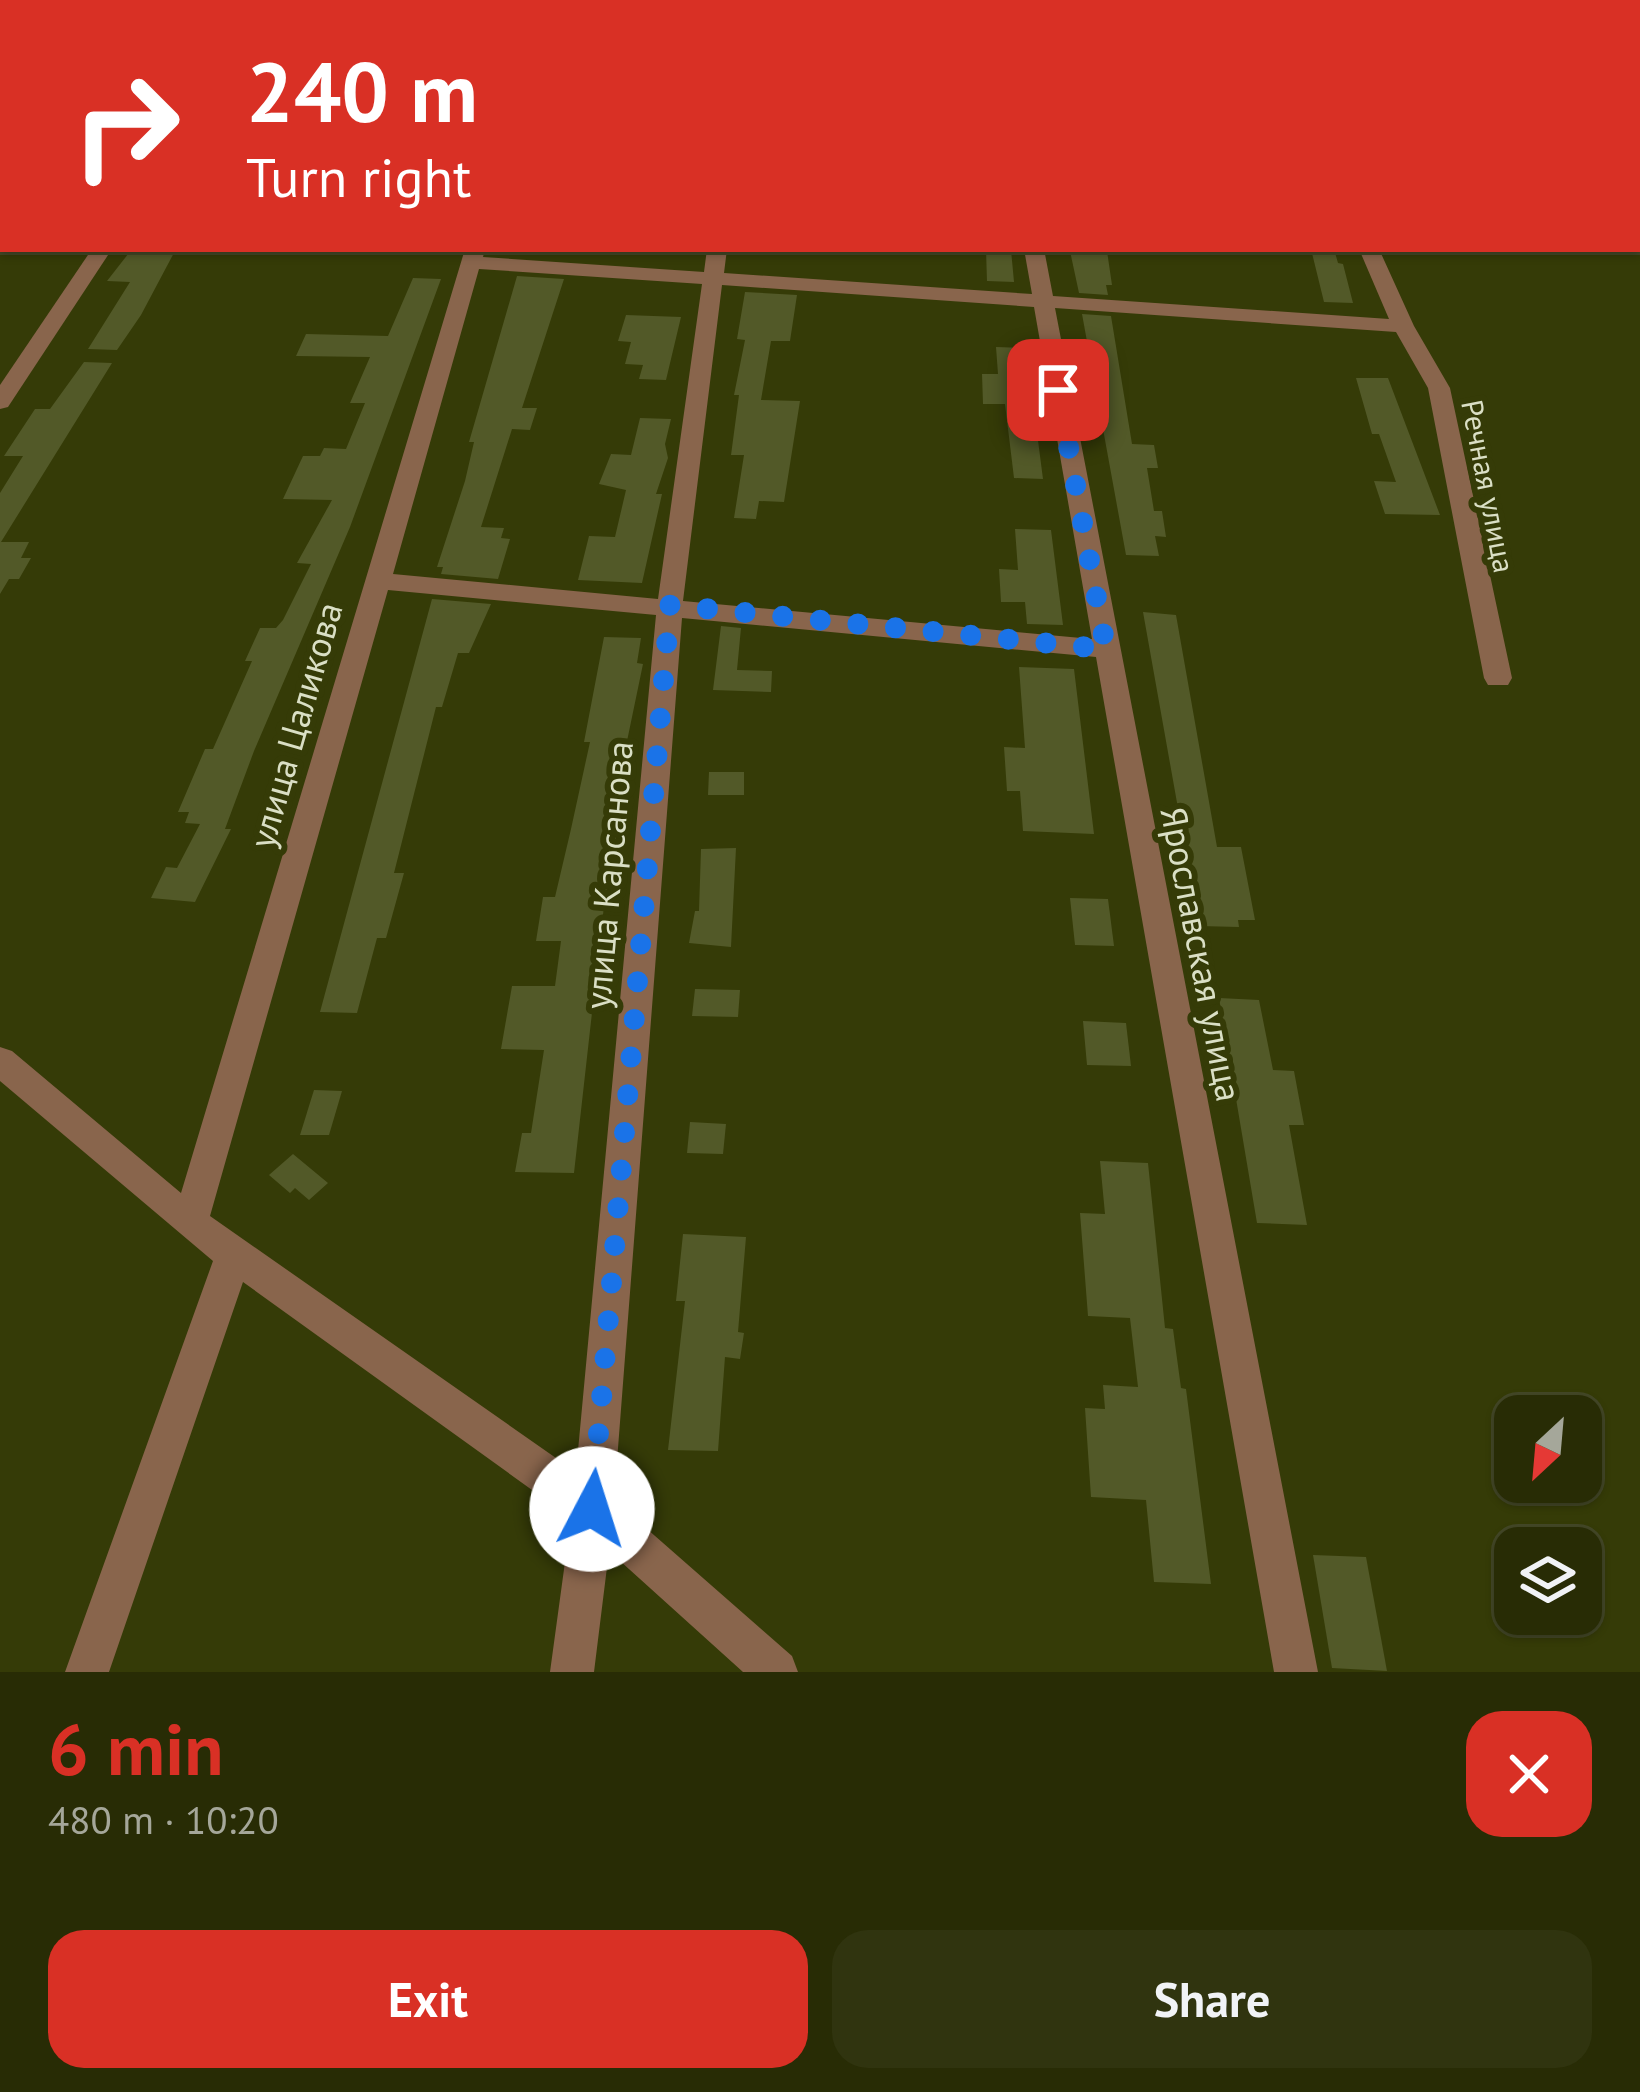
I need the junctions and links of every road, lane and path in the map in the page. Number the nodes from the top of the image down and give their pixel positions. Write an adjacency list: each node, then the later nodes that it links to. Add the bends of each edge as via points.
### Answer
1 (100, 252): 8 (street)
2 (1034, 252): 6 (street, Ярославская улица)
3 (1370, 252): 7 (street, Речная улица)
4 (473, 255): 5 (street); 9 (street, улица Цаликова)
5 (714, 264): 6 (street); 10 (street, улица Карсанова)
6 (1042, 304): 7 (street); 11 (street, Ярославская улица)
7 (1403, 326): 12 (street, Речная улица, via 1439,388)
8 (0, 402)
9 (378, 580): 10 (street); 14 (street, улица Цаликова)
10 (670, 605): 11 (street); 16 (street, улица Карсанова)
11 (1106, 649): 20 (street, Ярославская улица)
12 (1498, 678)
13 (0, 1060): 14 (street)
14 (190, 1223): 15 (street)
15 (233, 1255): 16 (street); 17 (street)
16 (592, 1509): 18 (street, улица Карсанова); 19 (street)
17 (88, 1672)
18 (572, 1672)
19 (776, 1672)
20 (1296, 1672)

